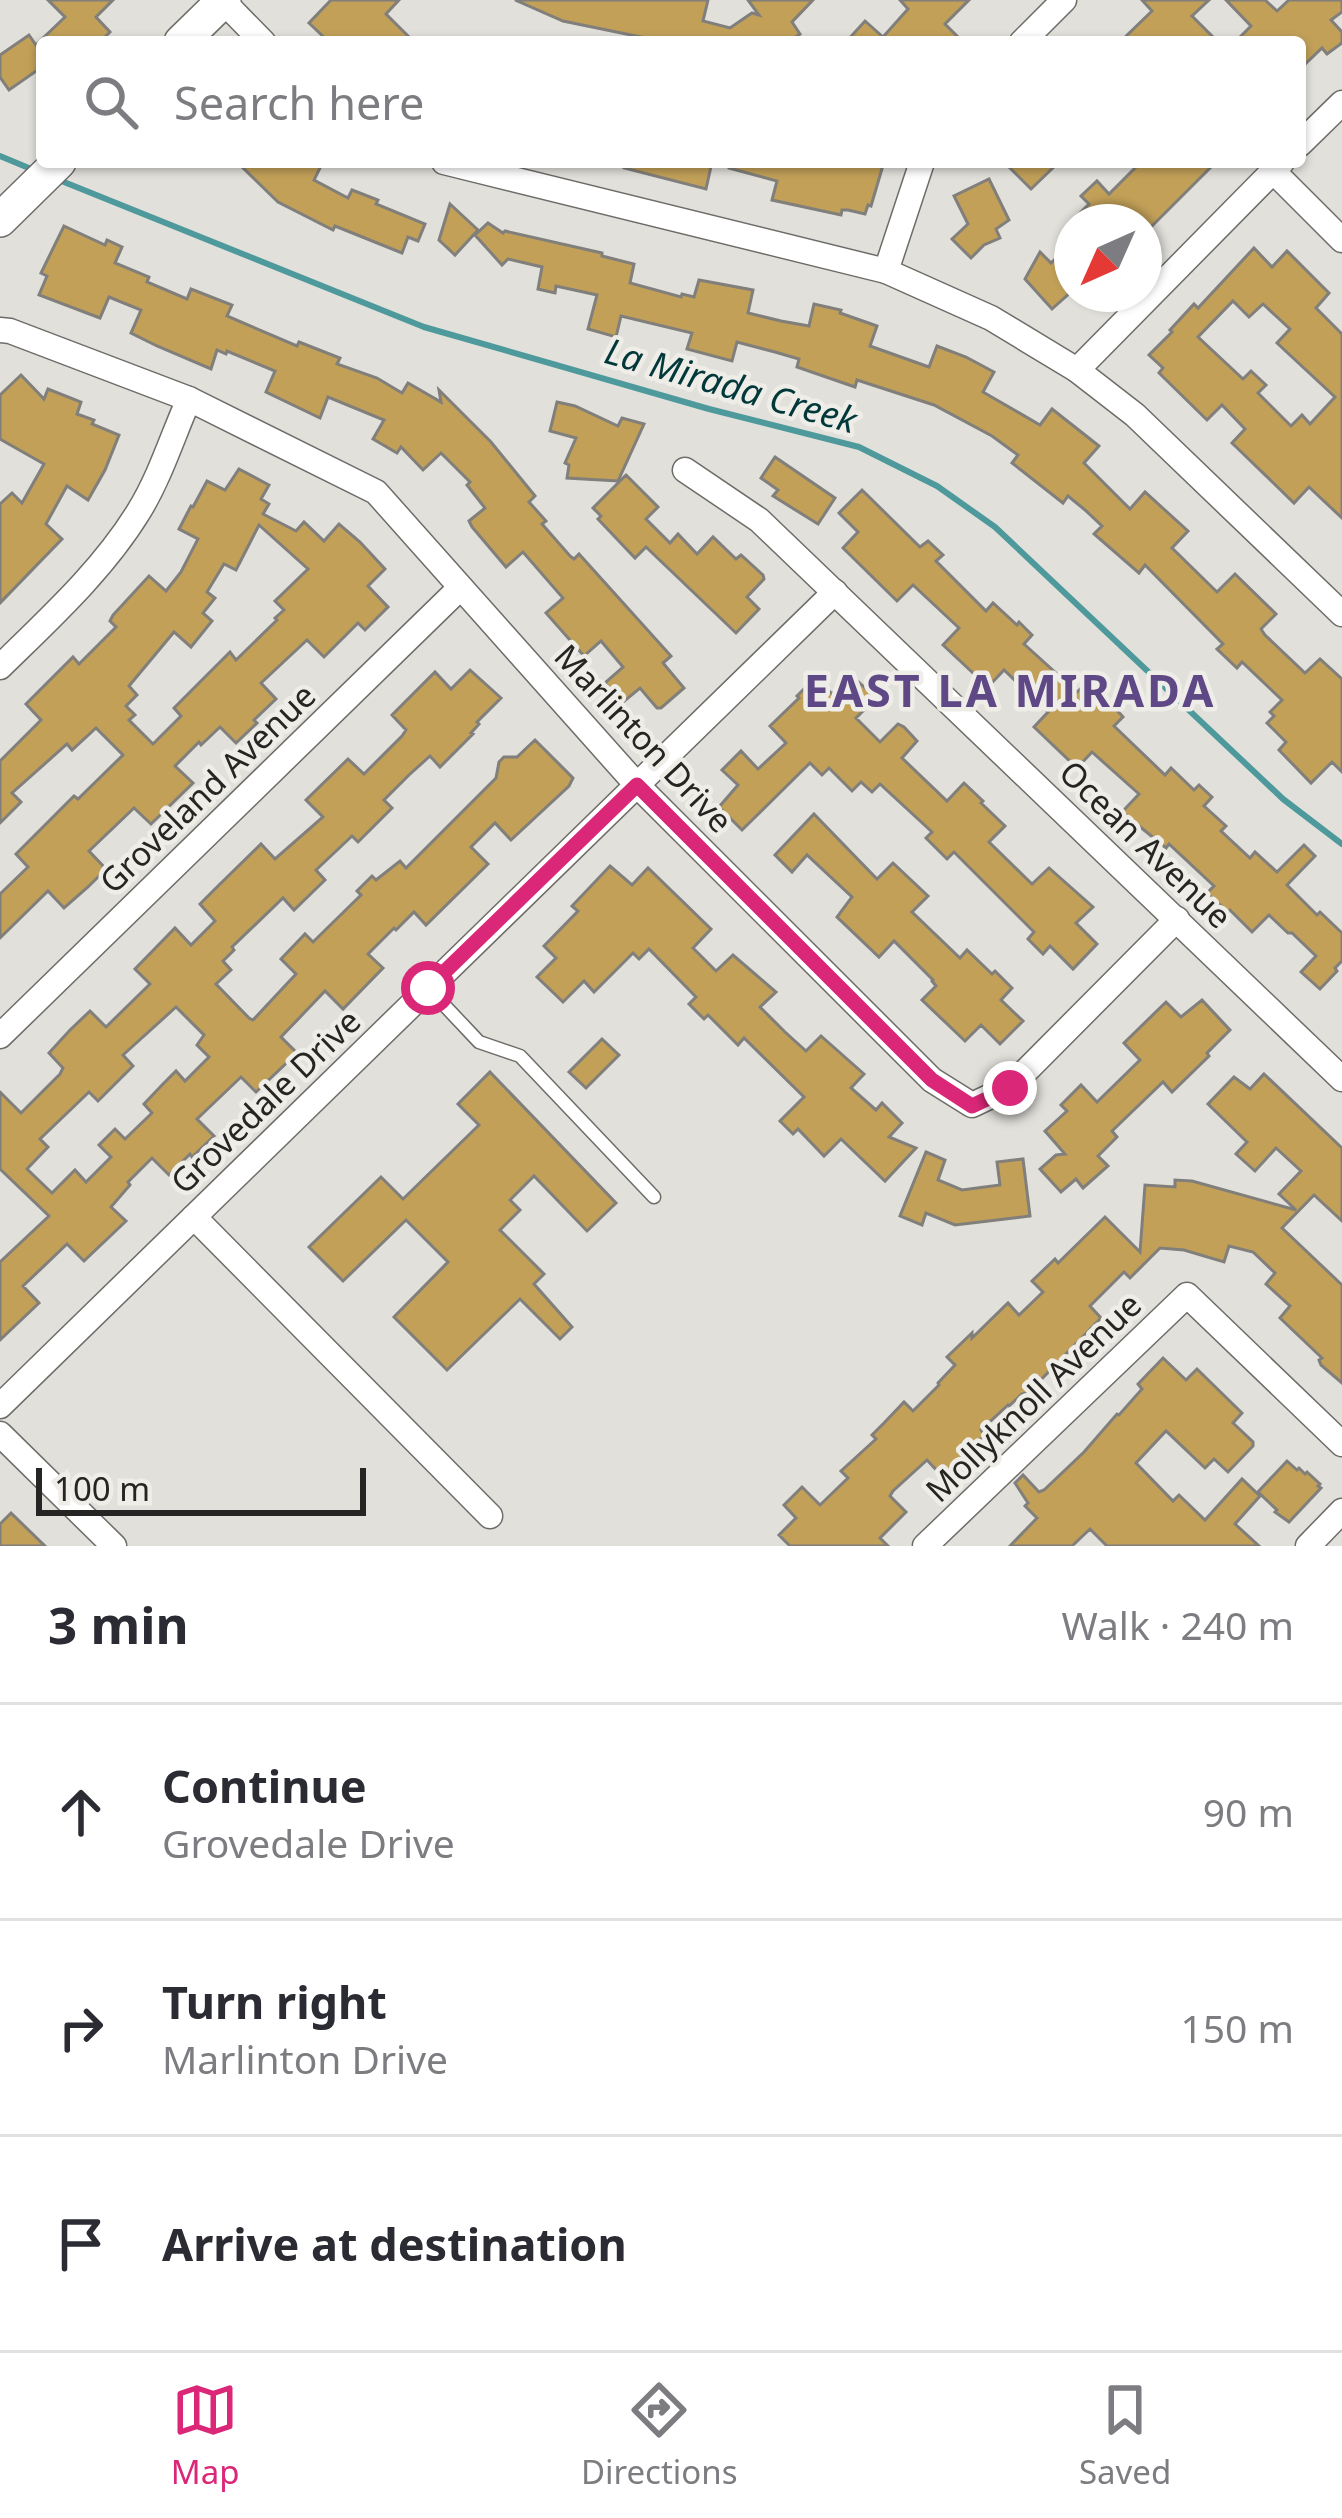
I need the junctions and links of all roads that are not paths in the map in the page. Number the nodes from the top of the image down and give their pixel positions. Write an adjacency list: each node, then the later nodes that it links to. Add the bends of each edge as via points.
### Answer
1 (224, 0): 3 (main road); 4 (street)
2 (1064, 0): 5 (street)
3 (187, 36)
4 (257, 36)
5 (1028, 36)
6 (1342, 103): 7 (street)
7 (1306, 138)
8 (53, 168): 13 (main road)
9 (468, 168): 15 (street)
10 (920, 168): 15 (street)
11 (1276, 168): 17 (street)
12 (1278, 168): 14 (street)
13 (0, 220)
14 (1342, 240)
15 (886, 271): 17 (street, via 991,318)
16 (0, 330): 18 (street, Marlinton Drive)
17 (1078, 370): 22 (street)
18 (190, 399): 20 (street, Marlinton Drive, via 376,492); 23 (street, via 140,510)
19 (685, 470): 21 (street, Ocean Avenue, via 759,520)
20 (460, 588): 24 (street, Marlinton Drive); 27 (street, Groveland Avenue)
21 (835, 592): 24 (street, Grovedale Drive); 25 (street, Ocean Avenue)
22 (1342, 614)
23 (0, 667)
24 (637, 785): 25 (street, Marlinton Drive, via 932,1080 972,1106 1010,1088); 26 (street, Grovedale Drive)
25 (1178, 920): 28 (street, Ocean Avenue)
26 (428, 988): 29 (lane, via 479,1042 520,1056); 30 (street, Grovedale Drive)
27 (0, 1036)
28 (1342, 1079)
29 (654, 1197)
30 (194, 1217): 31 (street, Grovedale Drive); 35 (street)
31 (0, 1406)
32 (0, 1434): 36 (street)
33 (1342, 1444): 37 (street, Mollyknoll Avenue, via 1186,1294)
34 (1342, 1511): 38 (street)
35 (490, 1516)
36 (114, 1546)
37 (926, 1546)
38 (1308, 1546)

